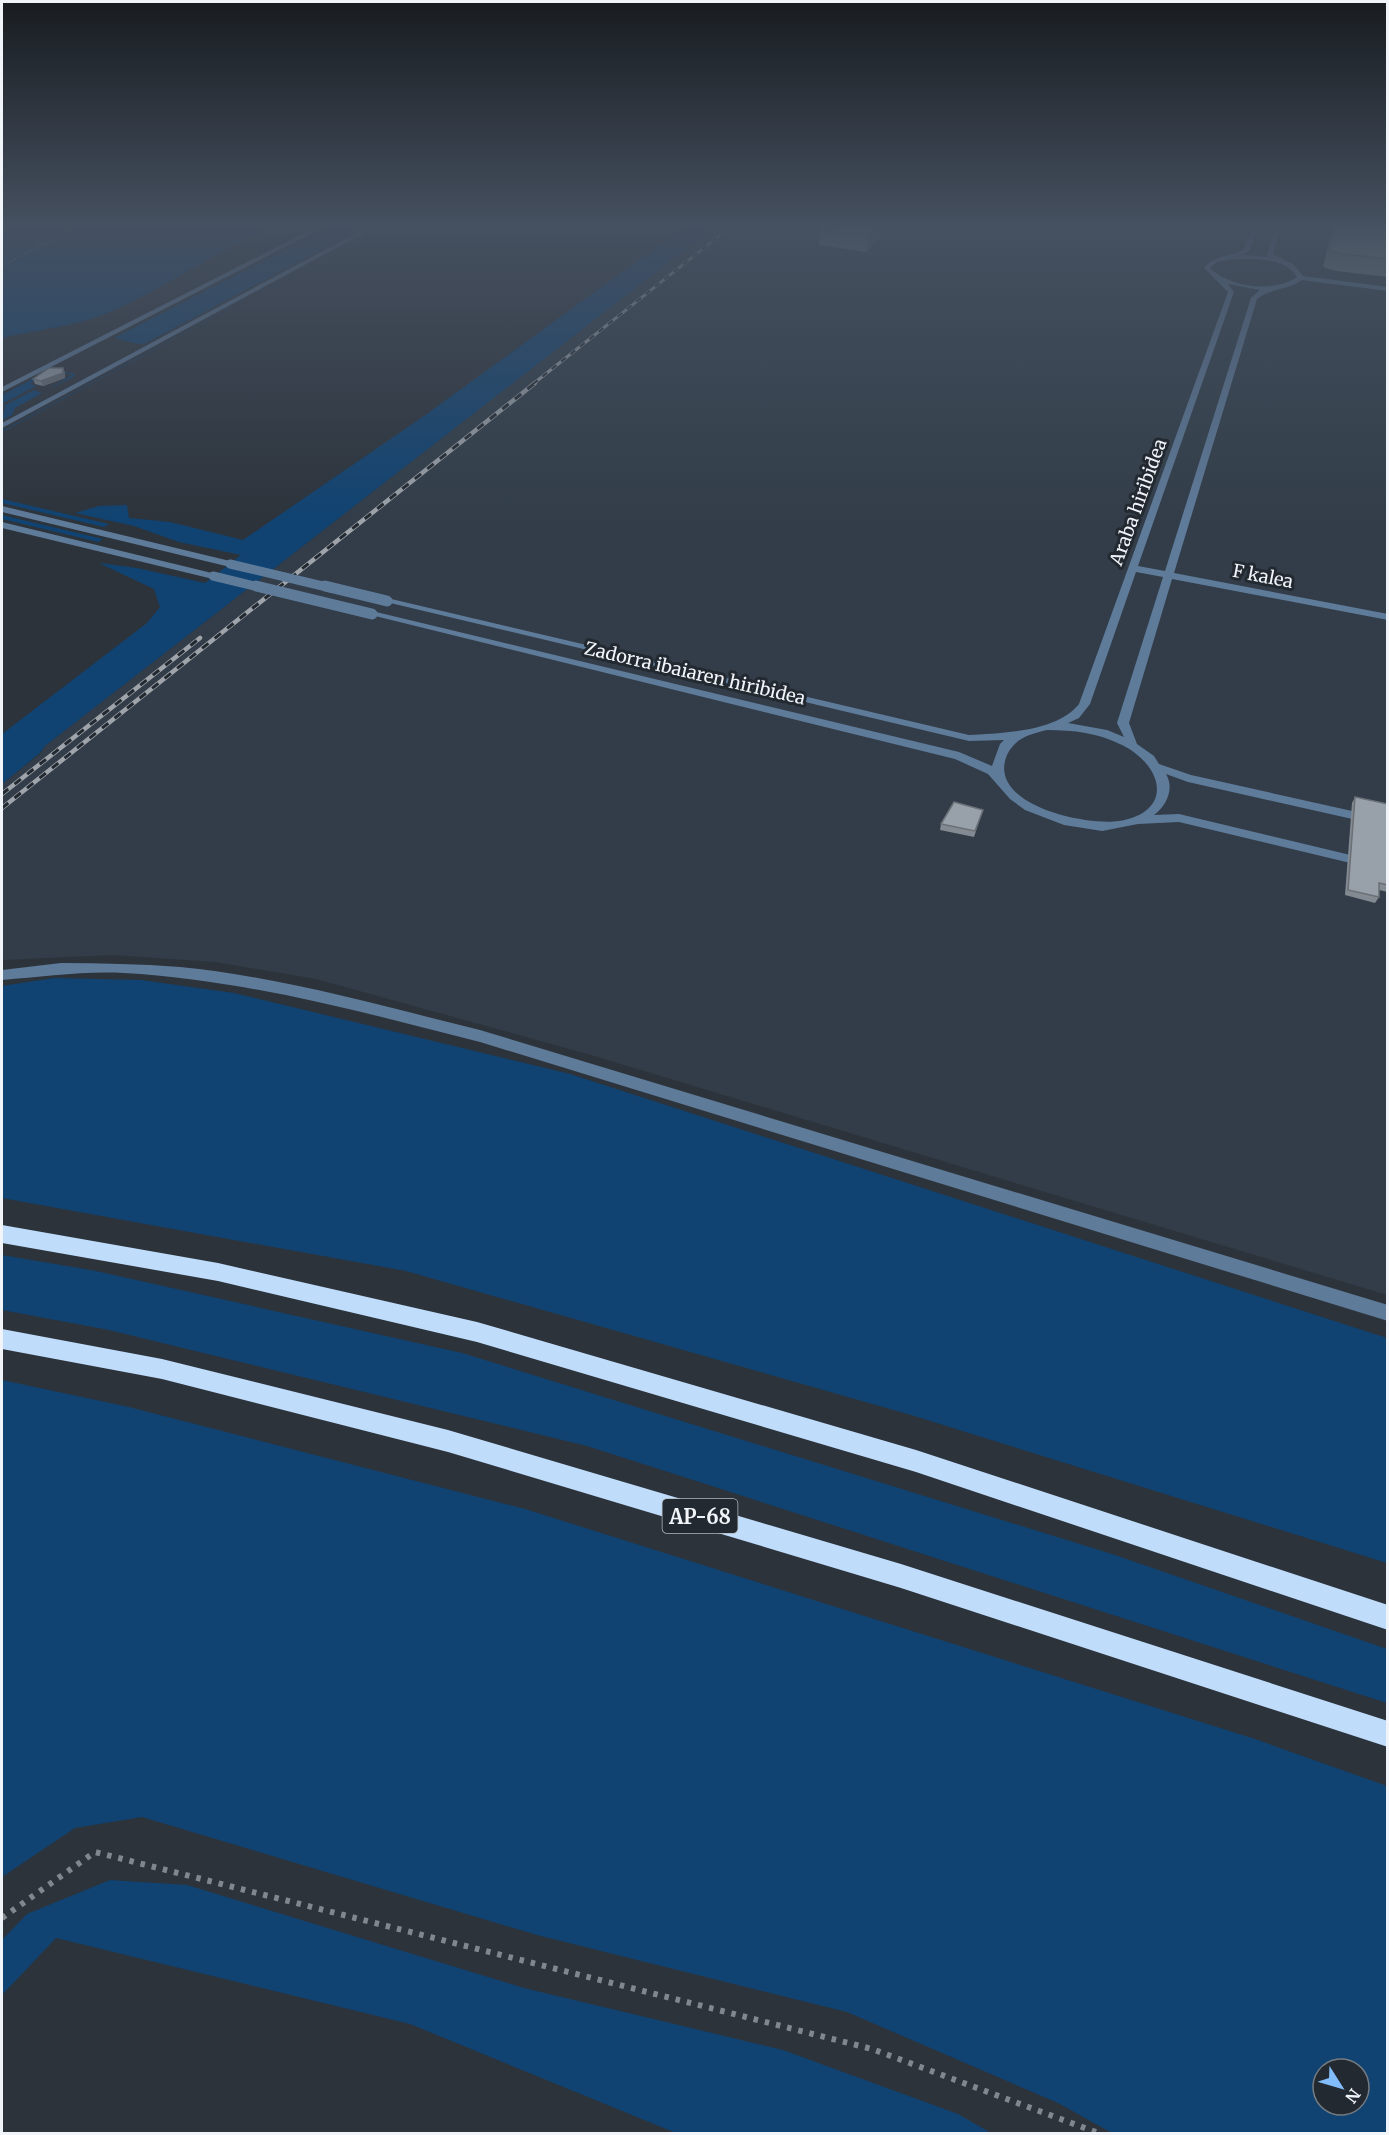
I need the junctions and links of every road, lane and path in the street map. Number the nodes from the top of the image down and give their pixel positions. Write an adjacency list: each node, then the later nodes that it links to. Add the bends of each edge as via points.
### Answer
1 (132, 324): 5 (street)
2 (193, 324): 6 (street)
3 (1220, 324): 9 (street, Araba hiribidea)
4 (1246, 324): 10 (street)
5 (2, 390)
6 (2, 426)
7 (2, 509): 13 (street, Zadorra ibaiaren hiribidea, bridge, via 969,738)
8 (2, 525): 16 (street, Zadorra ibaiaren hiribidea, bridge, via 959,756 989,769)
9 (1132, 568): 10 (street, F kalea); 12 (street, Araba hiribidea, via 1084,704 1075,716)
10 (1167, 575): 11 (street, F kalea); 14 (street, via 1122,723)
11 (1388, 617)
12 (1054, 726): 13 (street); 14 (street, via 1090,729)
13 (1018, 736): 16 (street, via 1004,748 998,764)
14 (1132, 743): 15 (street)
15 (1158, 767): 17 (street, via 1165,782 1162,797 1152,810); 18 (street, via 1198,781)
16 (1002, 781): 17 (street, via 1014,797 1057,820 1084,826 1111,826)
17 (1135, 820): 19 (street, via 1179,818)
18 (1388, 823)
19 (1388, 868)
20 (2, 975): 22 (street, via 67,967 185,972 382,1012 480,1036)
21 (2, 1234): 24 (highway, via 218,1272 477,1332 916,1461)
22 (1388, 1313)
23 (2, 1339): 25 (highway, AP-68, via 162,1369 447,1441 902,1576)
24 (1388, 1618)
25 (1388, 1734)
26 (2, 1918): 27 (path, via 95,1852 872,2049)
27 (1101, 2133)

